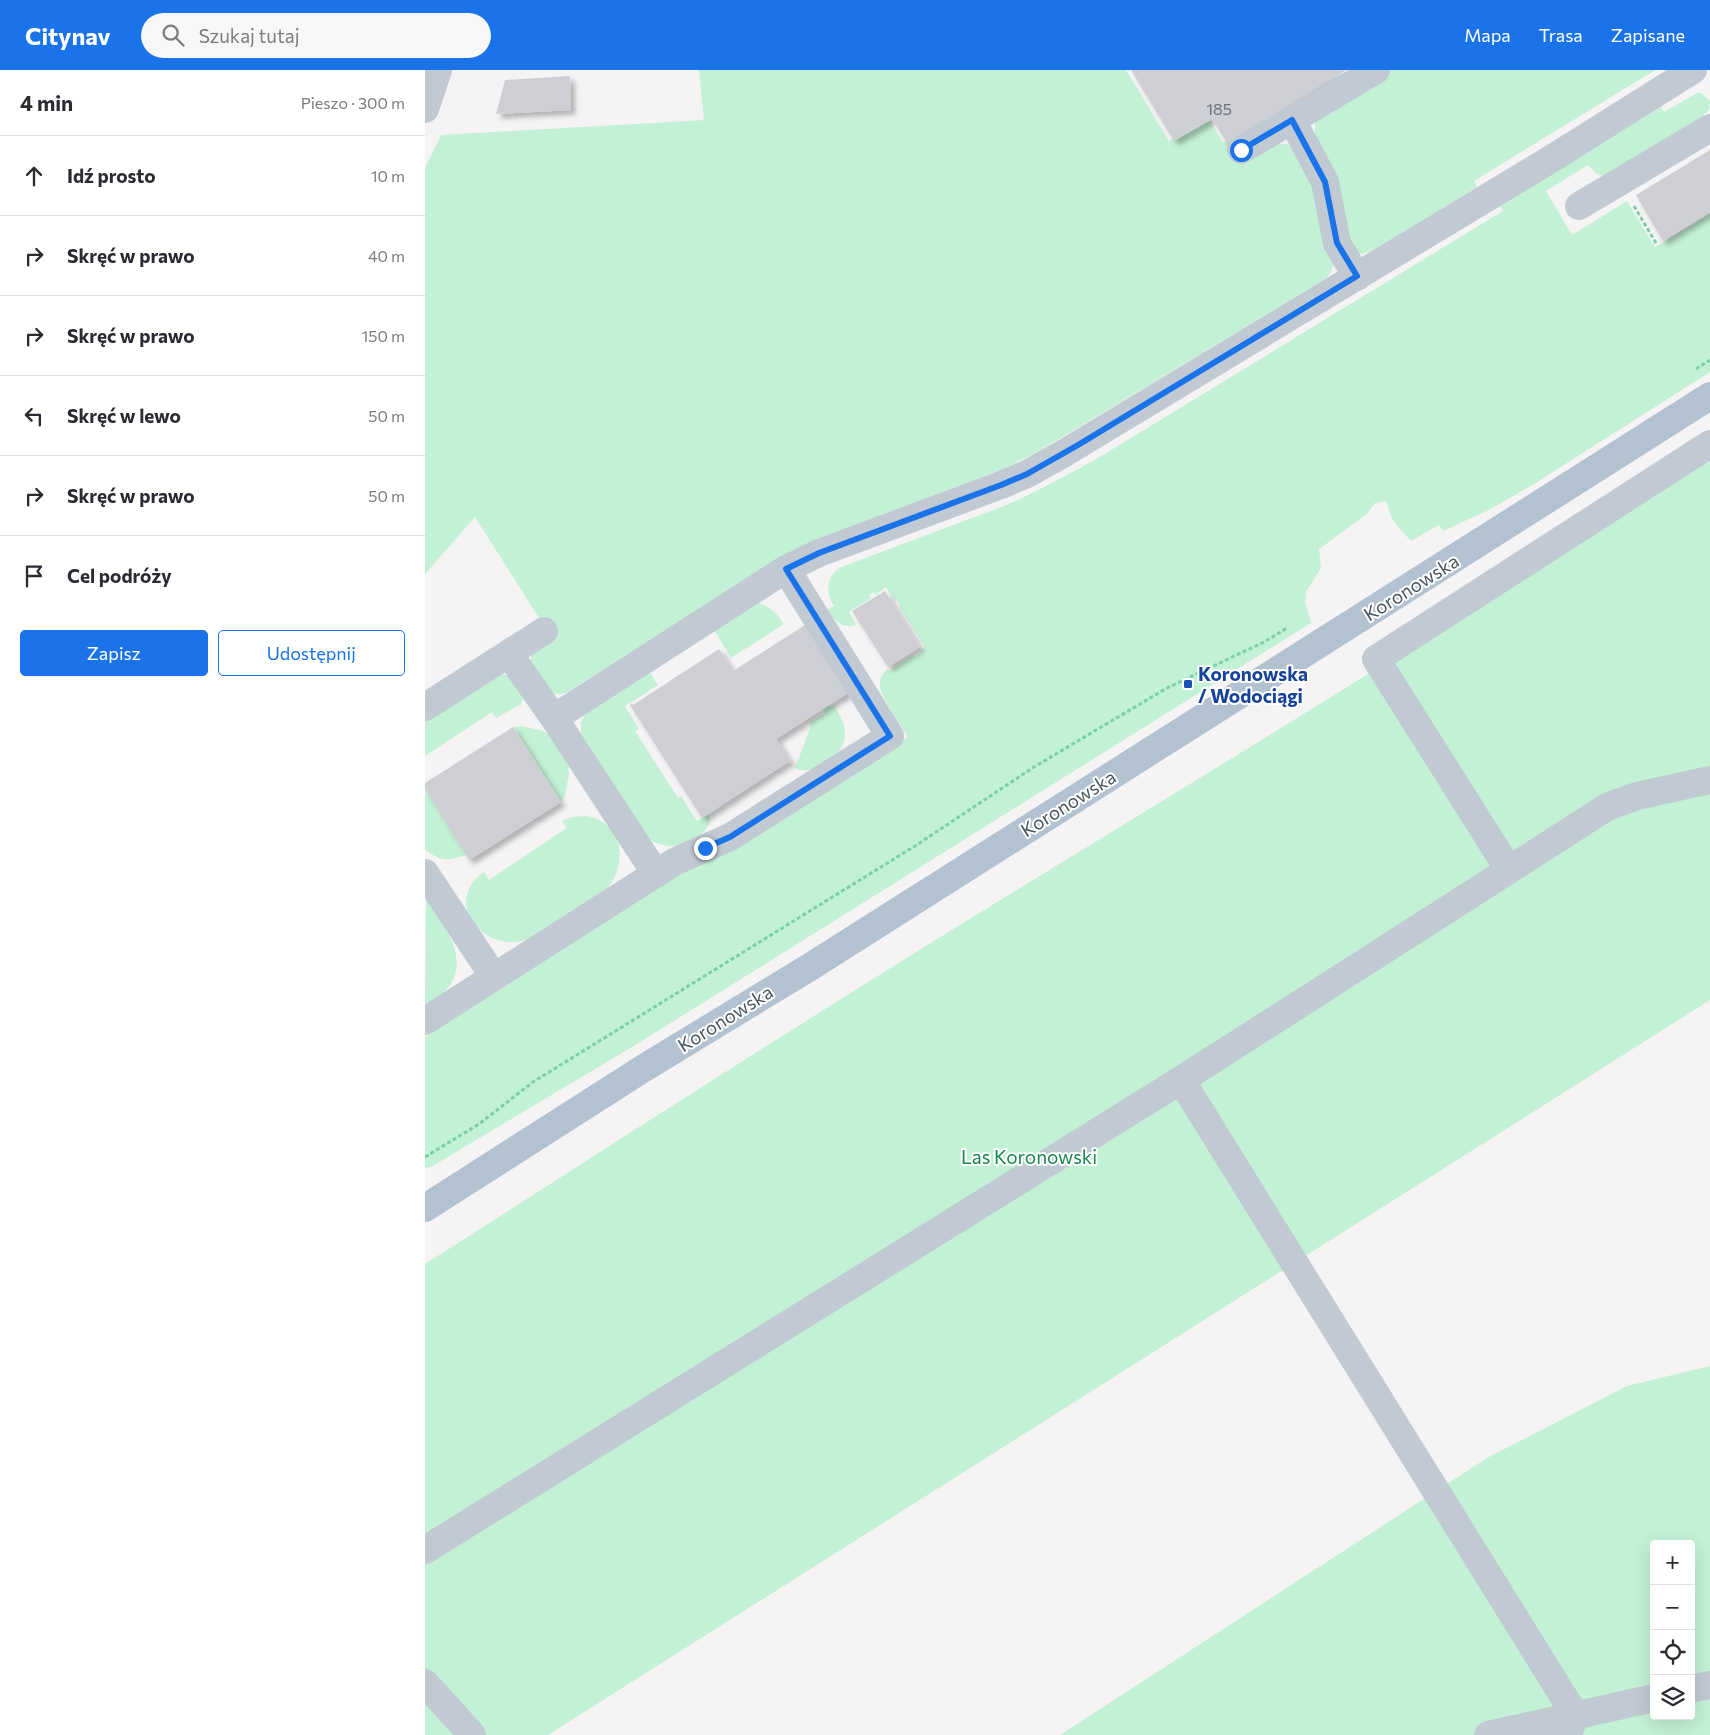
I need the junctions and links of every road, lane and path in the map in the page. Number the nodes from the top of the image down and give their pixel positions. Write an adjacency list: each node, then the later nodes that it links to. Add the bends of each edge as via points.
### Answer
1 (438, 70): 4 (street)
2 (1376, 70): 5 (street)
3 (1693, 70): 9 (street)
4 (425, 109)
5 (1292, 120): 7 (street); 9 (street, via 1325,182 1337,243)
6 (1710, 128): 8 (street)
7 (1241, 150)
8 (1579, 206)
9 (1357, 276): 14 (street, via 1027,474 819,553)
10 (1710, 360): 11 (path)
11 (1694, 370)
12 (1710, 396): 28 (main road, Koronowska)
13 (1710, 444): 21 (street, via 1376,659)
14 (786, 569): 19 (street); 23 (street, via 890,736 730,837)
15 (1289, 626): 27 (path, via 1264,642 1167,688 1034,768 915,846 533,1082 479,1124)
16 (544, 632): 17 (street)
17 (509, 654): 18 (street); 19 (street)
18 (425, 707)
19 (554, 718): 23 (street)
20 (1710, 780): 21 (street, via 1637,796 1607,807)
21 (1509, 870): 26 (street)
22 (425, 873): 24 (street)
23 (656, 874): 24 (street)
24 (494, 977): 25 (street)
25 (425, 1021)
26 (1181, 1080): 29 (street); 34 (street)
27 (425, 1157)
28 (425, 1208)
29 (425, 1550)
30 (425, 1683): 35 (street)
31 (1710, 1685): 32 (street)
32 (1695, 1688)
33 (1650, 1699): 34 (street)
34 (1572, 1725): 36 (street)
35 (472, 1735)
36 (1488, 1735)

